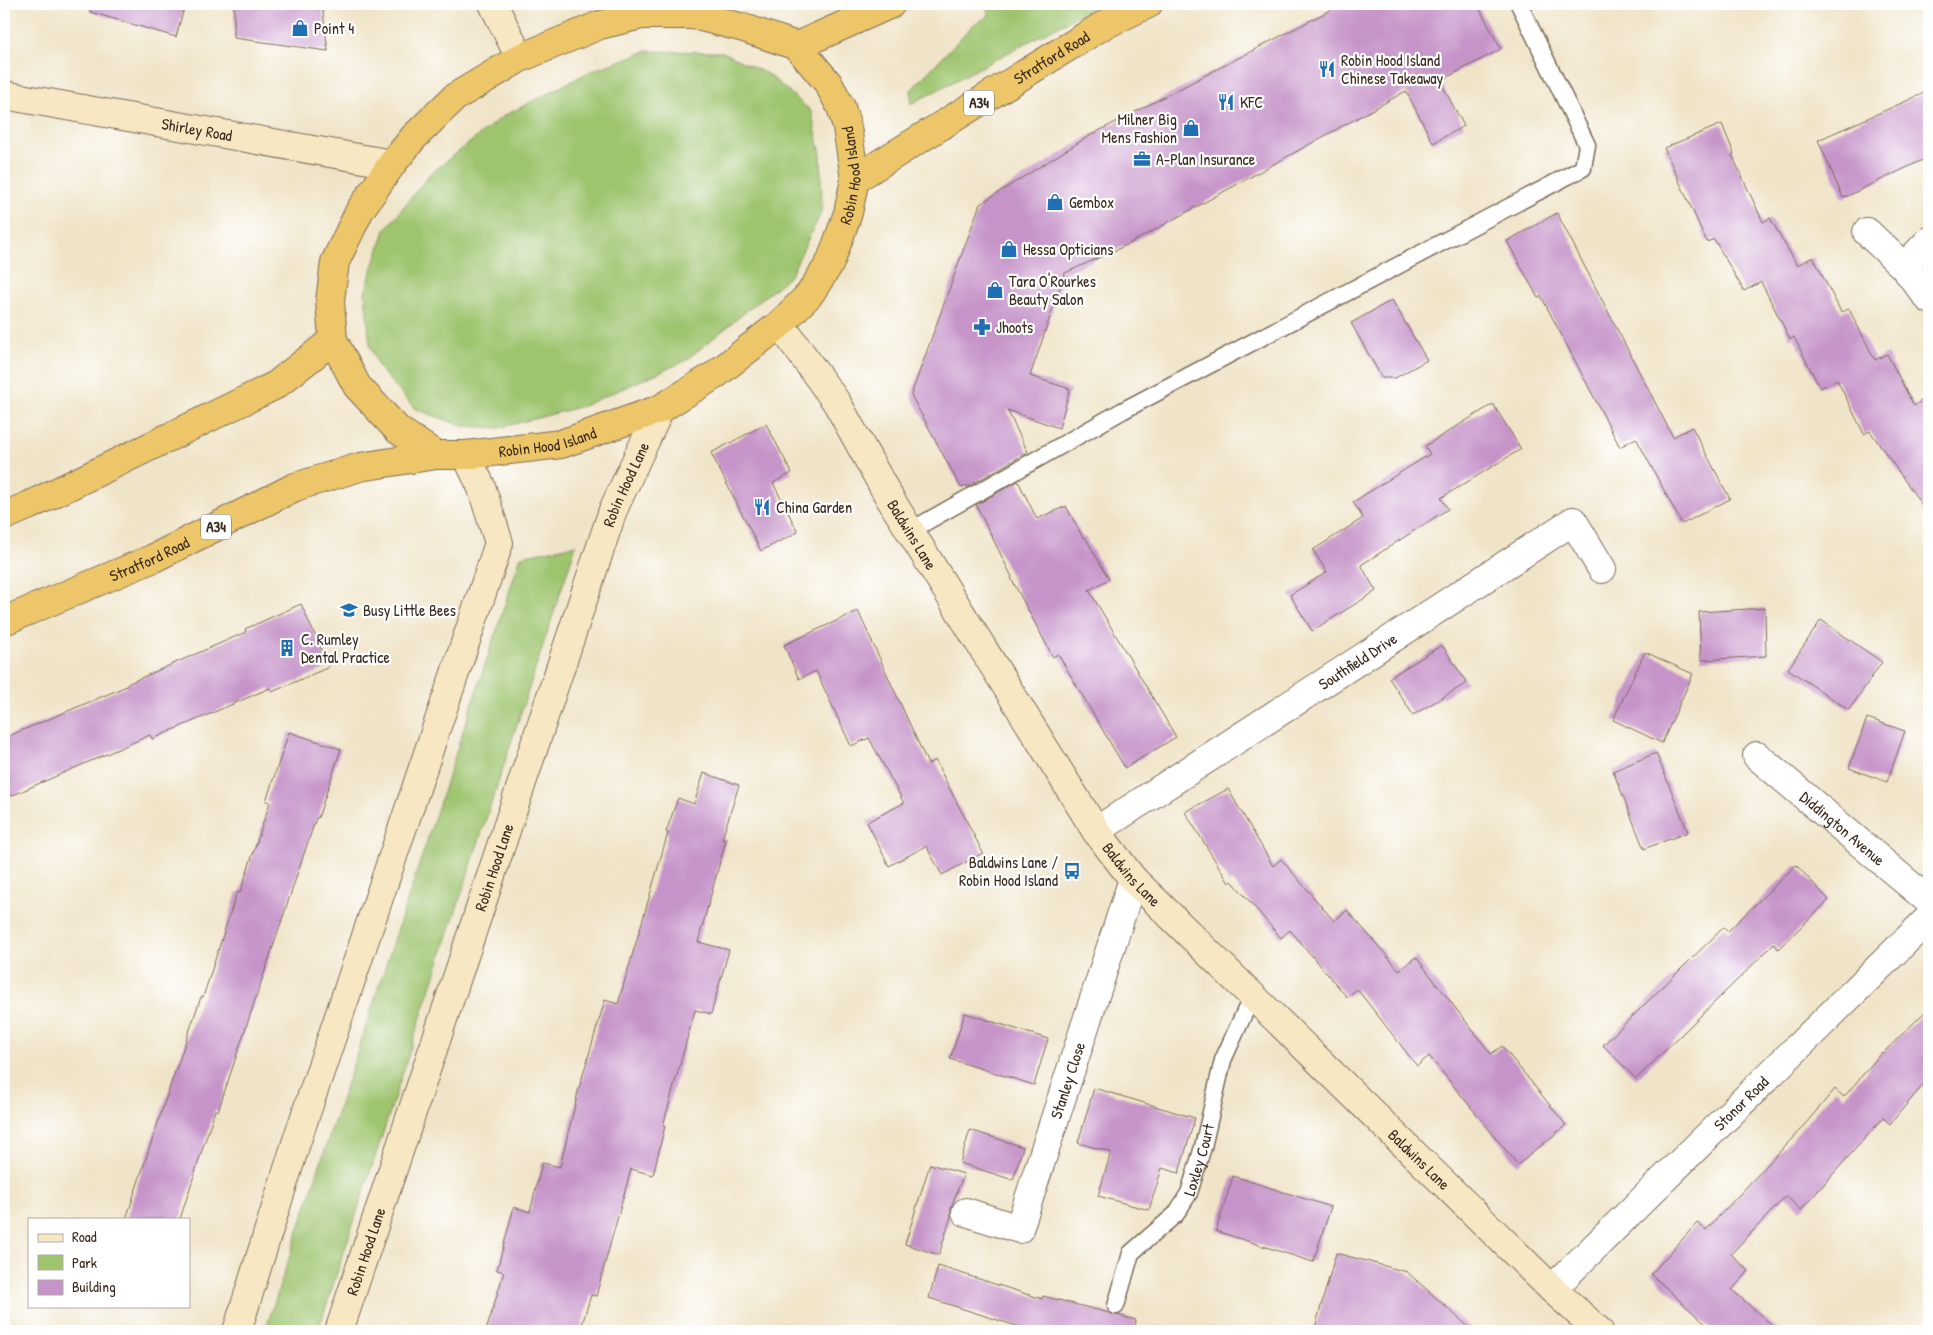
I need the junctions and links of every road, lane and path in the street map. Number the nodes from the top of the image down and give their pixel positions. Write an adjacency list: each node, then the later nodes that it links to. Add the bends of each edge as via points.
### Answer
1 (493, 4): 6 (street)
2 (891, 4): 5 (highway)
3 (1148, 4): 9 (highway, Stratford Road / A34, via 1102,26)
4 (1519, 4): 20 (lane, via 1588,145 1583,168 1122,411)
5 (796, 46): 6 (highway, via 693,15 642,15 600,25); 9 (highway, Robin Hood Island, via 828,83 840,107 847,127)
6 (520, 58): 8 (highway, via 455,97 414,136)
7 (4, 95): 8 (street, Shirley Road)
8 (392, 164): 15 (highway, via 360,210 335,262 330,302)
9 (855, 178): 14 (highway, Robin Hood Island, via 848,213 830,263 809,295)
10 (1867, 232): 12 (street)
11 (1929, 241): 12 (street)
12 (1904, 267): 13 (street)
13 (1929, 298)
14 (780, 324): 16 (highway, Robin Hood Island, via 716,375); 20 (street, Baldwins Lane, via 837,403)
15 (333, 340): 17 (highway, via 357,386 398,430); 19 (highway, via 276,385)
16 (660, 409): 18 (highway, Robin Hood Island, via 562,444); 33 (street, Robin Hood Lane, via 613,510)
17 (436, 455): 18 (highway, Robin Hood Island); 22 (highway, Stratford Road / A34, via 360,467 296,487 154,558)
18 (466, 455): 32 (street, via 481,486 499,543 297,1140)
19 (4, 516)
20 (910, 531): 24 (street, Baldwins Lane)
21 (1602, 569): 24 (street, Southfield Drive, via 1573,521)
22 (4, 622)
23 (1757, 756): 26 (street, Diddington Avenue)
24 (1096, 831): 25 (street, Baldwins Lane)
25 (1133, 879): 28 (street, Baldwins Lane); 29 (street, Stanley Close, via 1019,1229)
26 (1929, 901)
27 (1929, 918): 30 (street, Stonor Road)
28 (1252, 996): 30 (street, Baldwins Lane); 31 (lane, Loxley Court, via 1222,1060 1203,1148 1189,1194 1176,1214 1131,1253)
29 (966, 1212)
30 (1552, 1289): 34 (street, Baldwins Lane)
31 (1116, 1306)
32 (237, 1331)
33 (339, 1331)
34 (1599, 1331)

